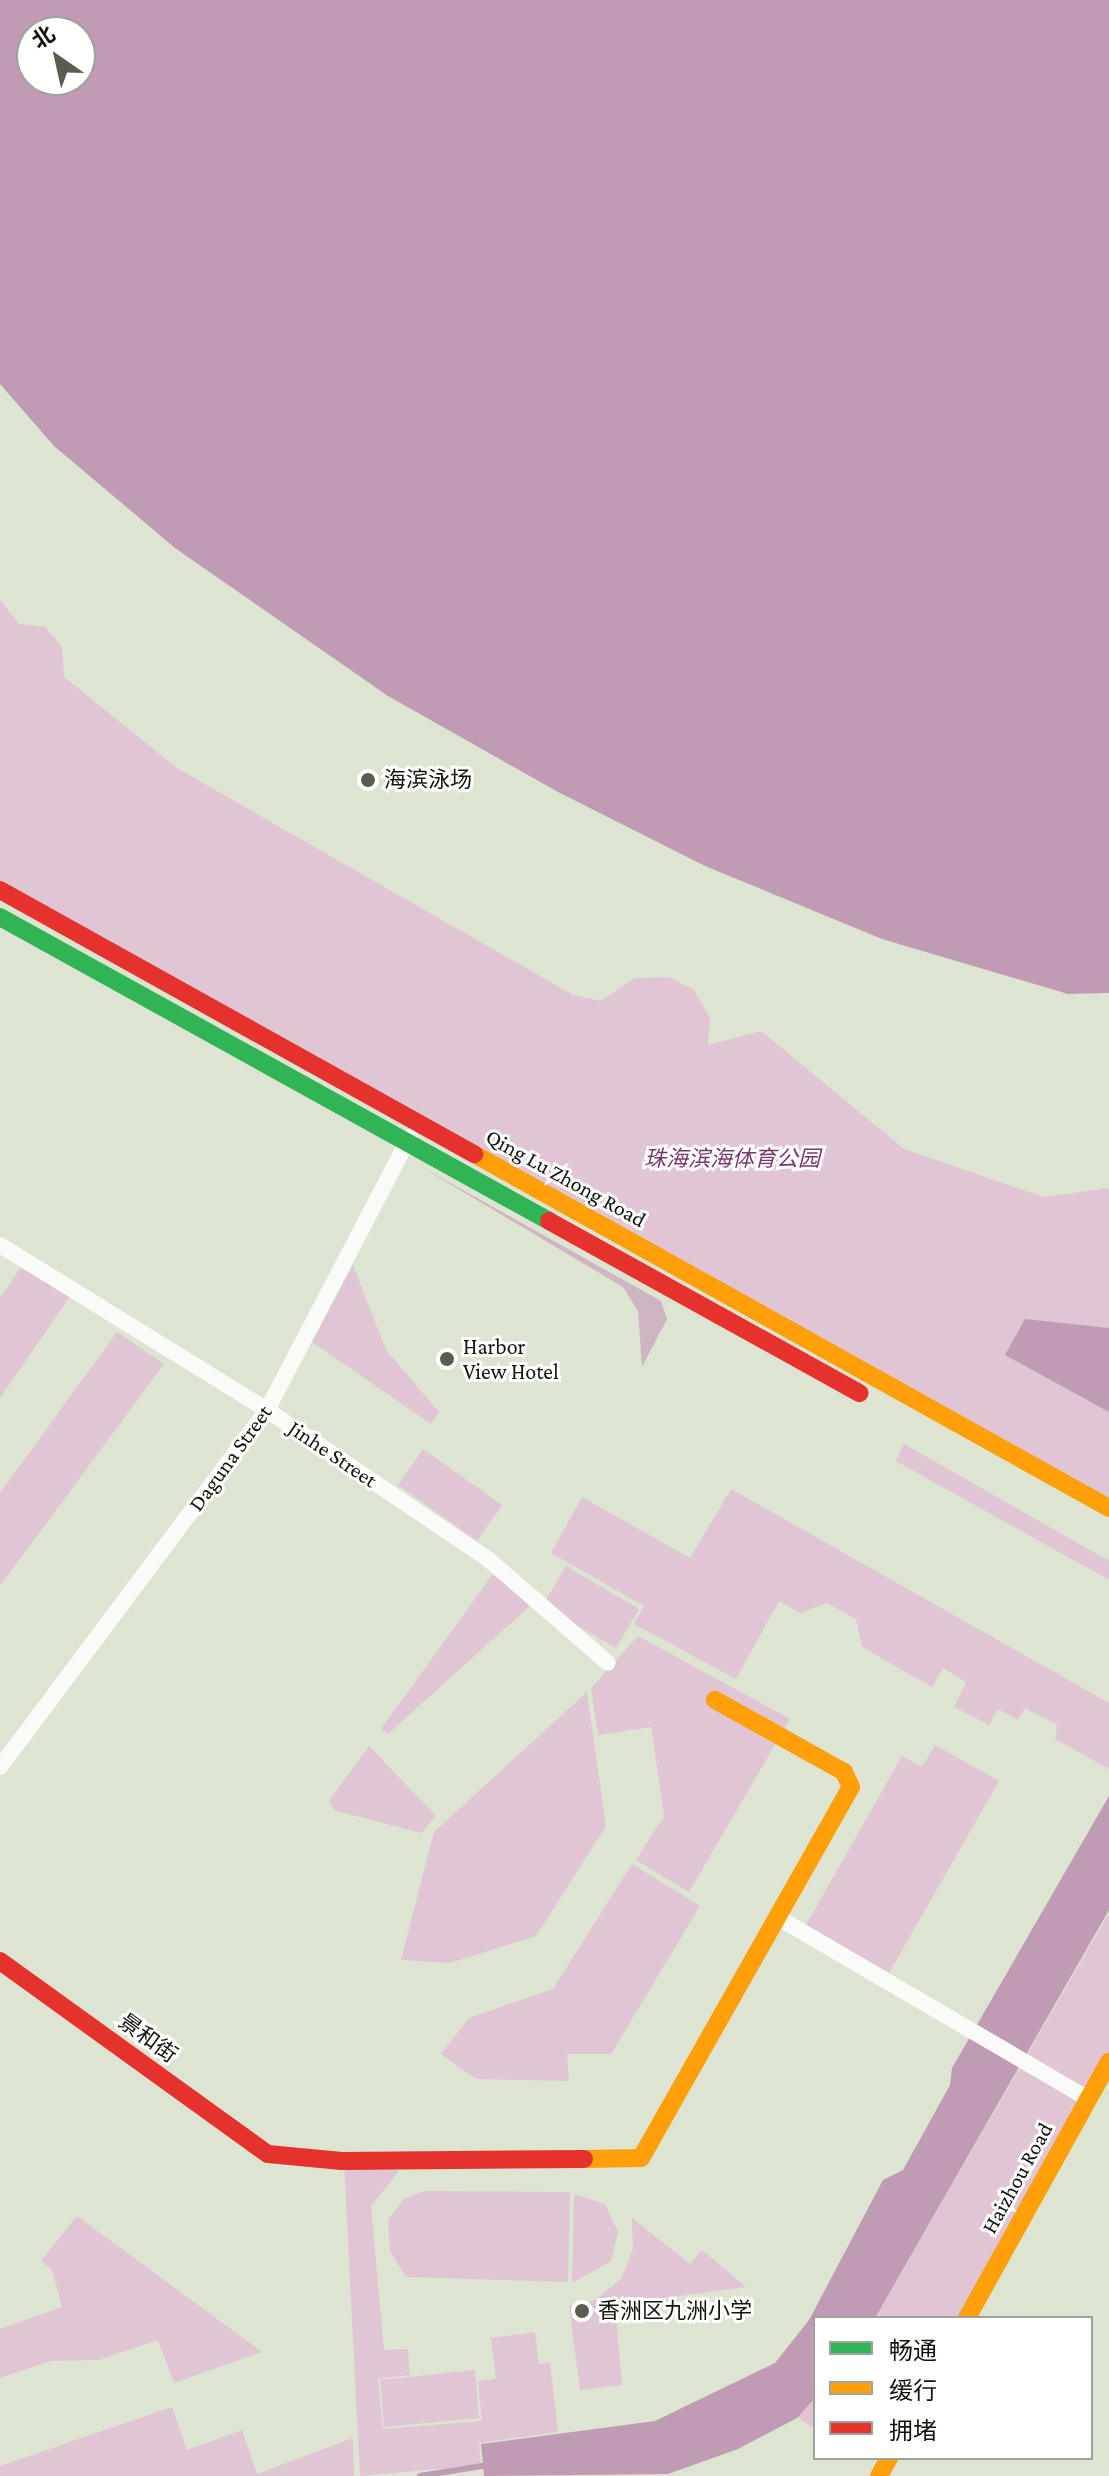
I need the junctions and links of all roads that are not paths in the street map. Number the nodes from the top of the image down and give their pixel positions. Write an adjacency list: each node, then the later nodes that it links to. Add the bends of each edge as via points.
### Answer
1 (0, 890): 3 (main road, Qing Lu Zhong Road)
2 (0, 917): 4 (main road, Qing Lu Zhong Road)
3 (418, 1123): 4 (street, Daguna Street); 7 (main road, Qing Lu Zhong Road)
4 (407, 1142): 6 (street, Daguna Street); 8 (main road, Qing Lu Zhong Road)
5 (0, 1245): 6 (street, Jinhe Street)
6 (267, 1410): 9 (street, Jinhe Street, via 489,1560); 11 (street, Daguna Street)
7 (1109, 1508)
8 (1109, 1531)
9 (608, 1663)
10 (715, 1700): 12 (main road, via 844,1772 851,1787)
11 (0, 1767)
12 (777, 1917): 13 (main road, 景和街, via 641,2158 342,2161 268,2154); 15 (street)
13 (0, 1961)
14 (1106, 2073): 15 (main road, Haizhou Road)
15 (1089, 2099): 16 (main road, Haizhou Road)
16 (968, 2316)

